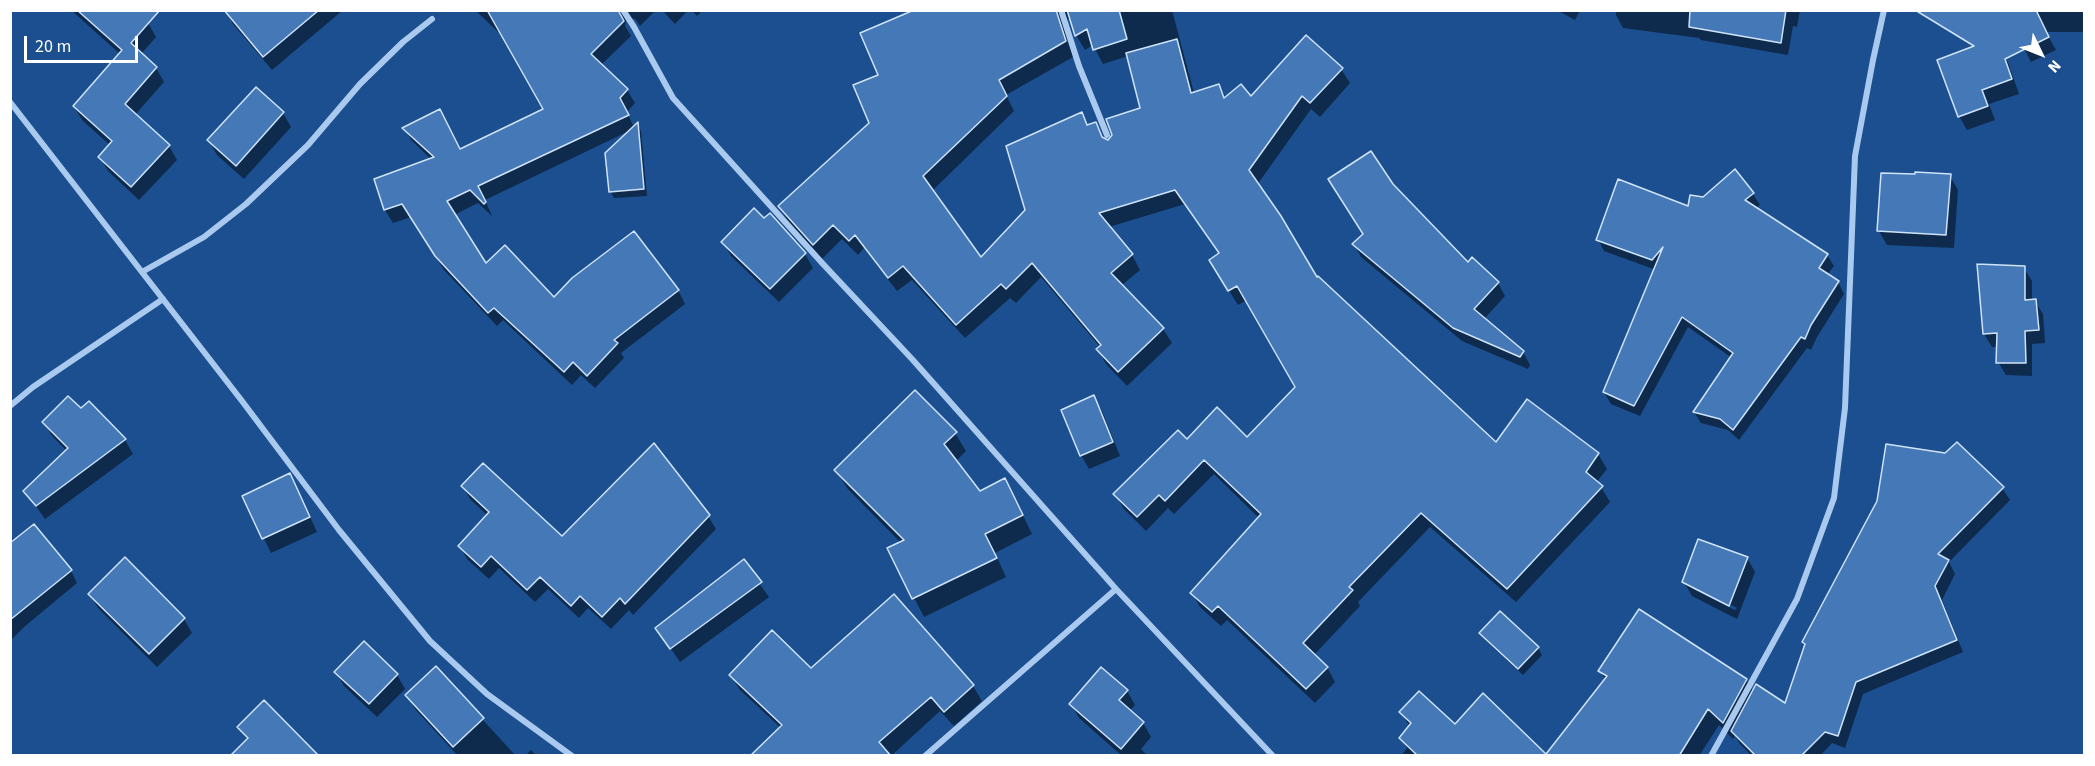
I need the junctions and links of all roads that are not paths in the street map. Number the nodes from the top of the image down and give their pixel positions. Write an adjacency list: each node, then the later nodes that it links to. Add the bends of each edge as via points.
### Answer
1 (623, 10): 10 (street, via 673,98)
2 (1061, 10): 6 (street)
3 (1884, 10): 14 (street, via 1855,156 1845,408 1834,498 1797,599)
4 (432, 19): 7 (street, via 360,84 308,145 246,204 204,237)
5 (10, 102): 7 (street)
6 (1107, 135)
7 (142, 272): 8 (street)
8 (163, 299): 9 (street); 11 (street, via 429,641 488,694)
9 (10, 406)
10 (1116, 589): 12 (street); 13 (street)
11 (572, 756)
12 (925, 756)
13 (1273, 756)
14 (1711, 756)

